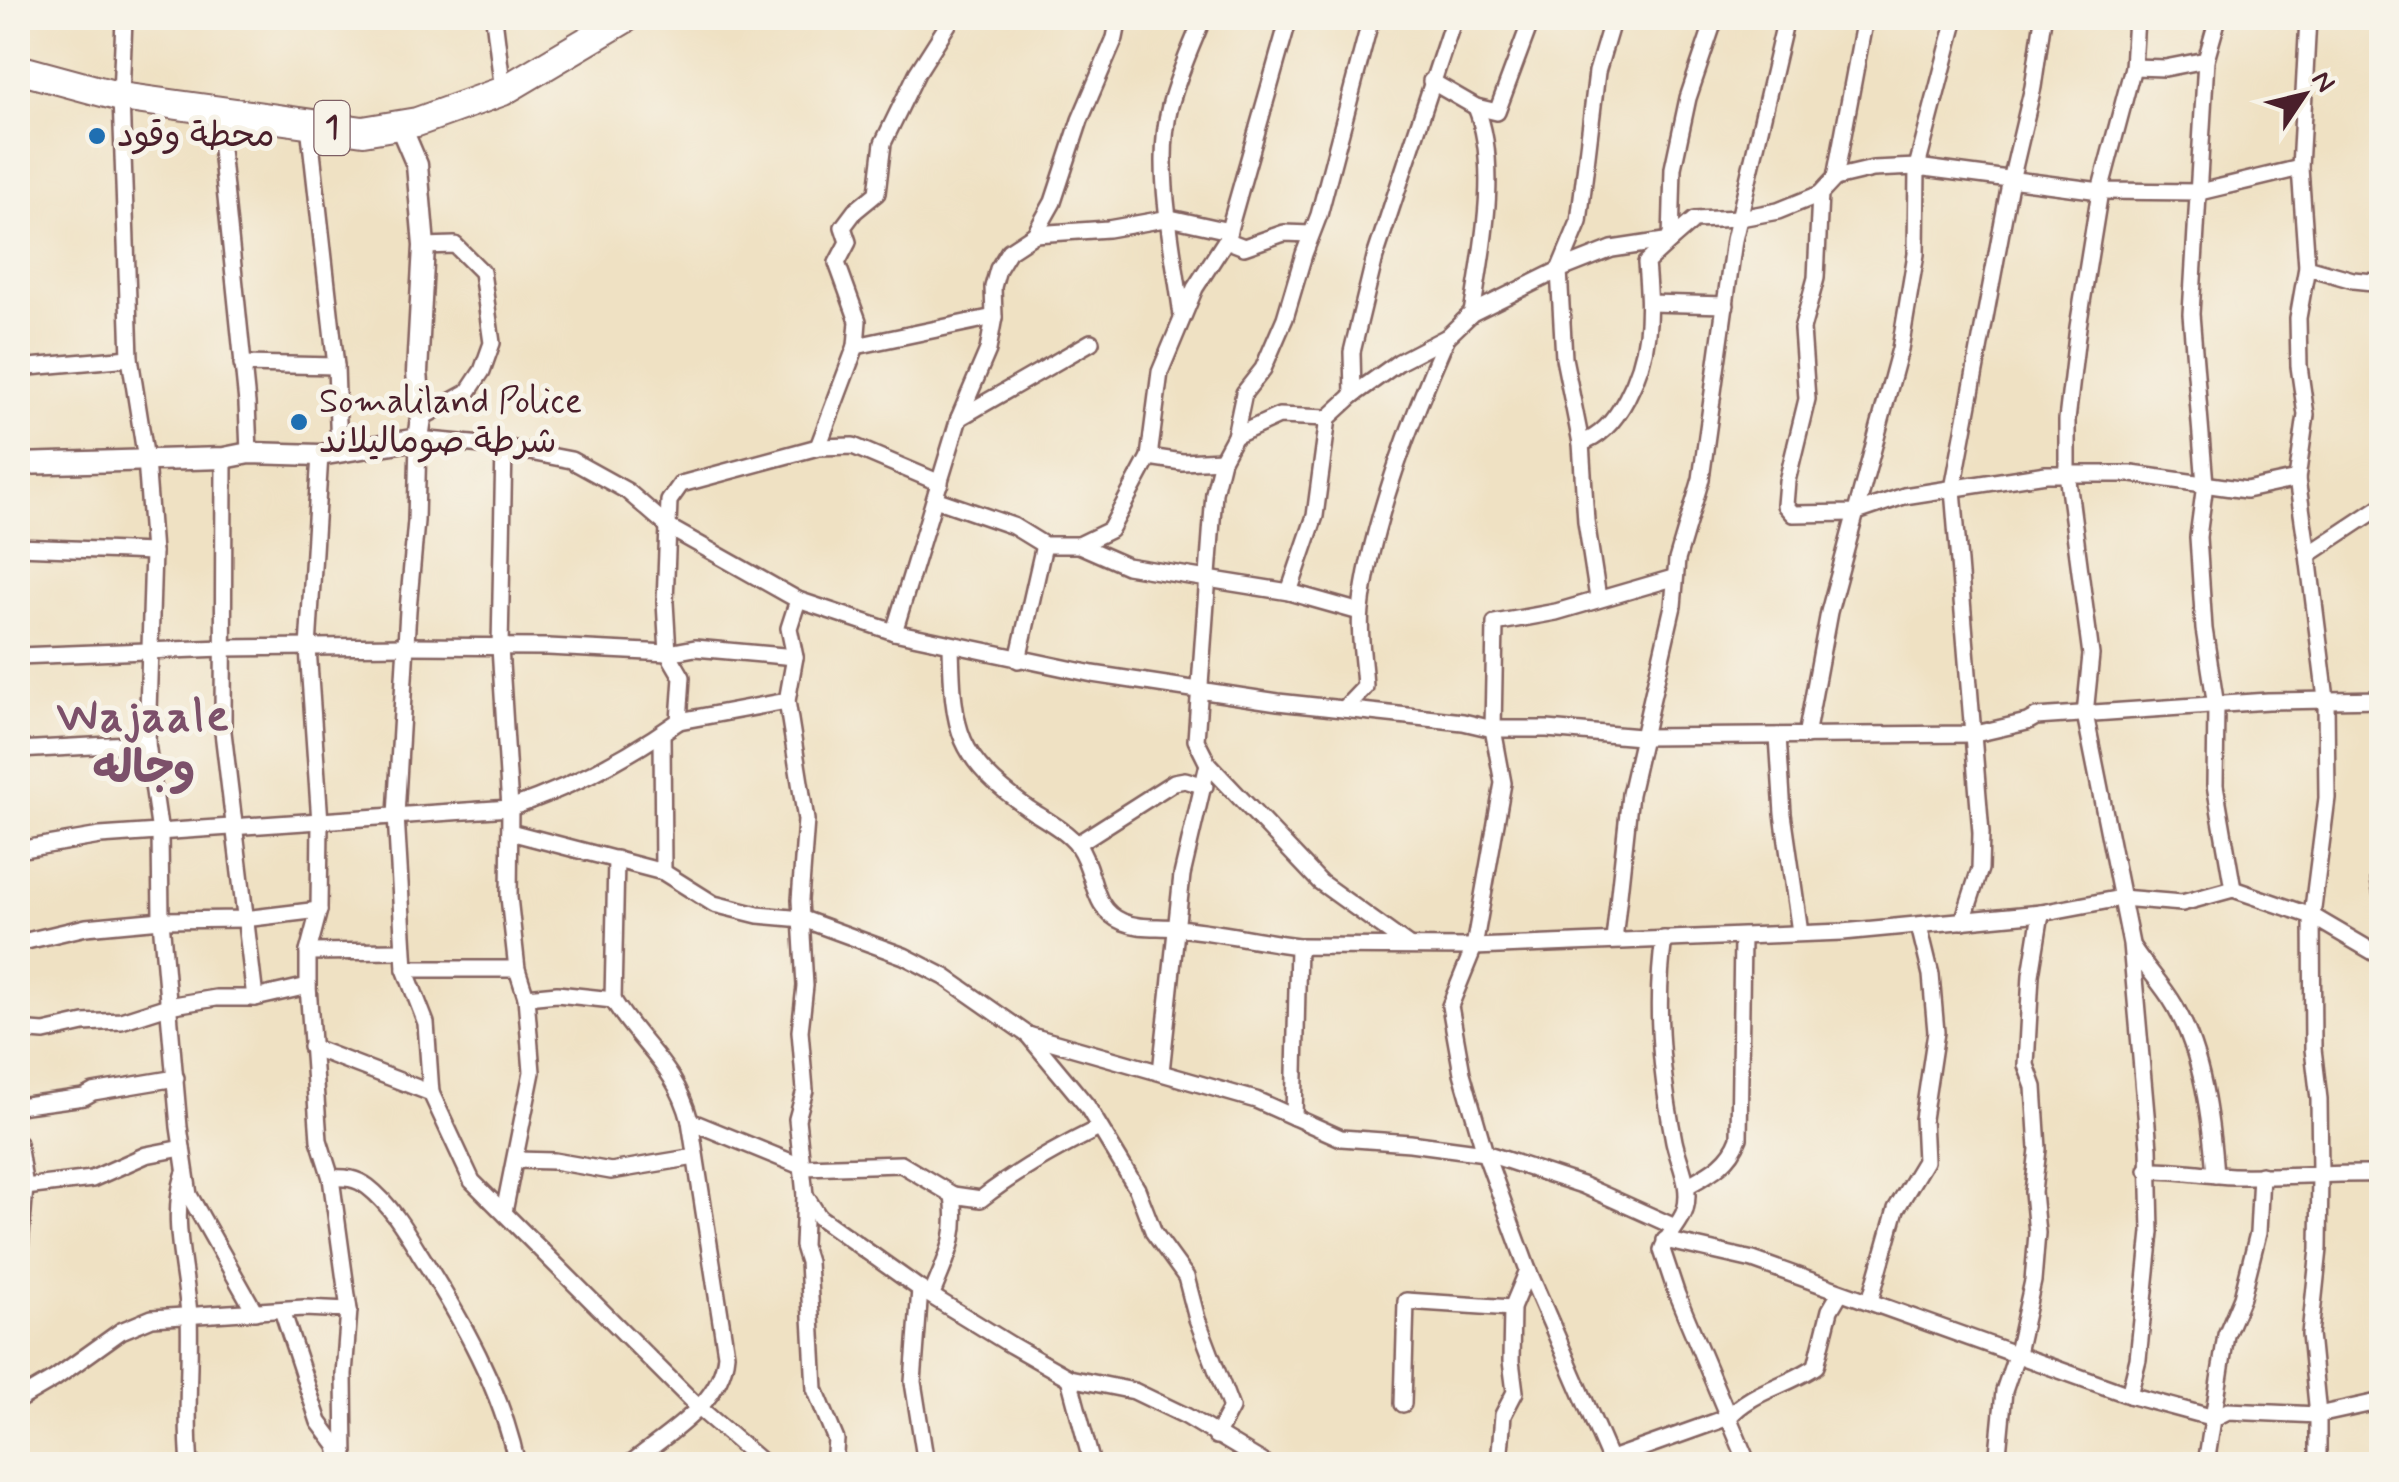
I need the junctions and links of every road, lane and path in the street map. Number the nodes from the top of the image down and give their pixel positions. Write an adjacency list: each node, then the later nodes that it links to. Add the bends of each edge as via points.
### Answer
1 (124, 18): 25 (street)
2 (494, 18): 24 (street)
3 (626, 18): 24 (highway, 1)
4 (952, 18): 54 (street, via 883,143 877,192 843,227 848,242 837,263 858,320)
5 (1119, 18): 39 (street, via 1053,202)
6 (1203, 18): 37 (street, via 1169,110)
7 (1290, 18): 41 (street)
8 (1370, 18): 40 (street)
9 (1454, 18): 23 (street)
10 (1532, 18): 26 (street, via 1497,112)
11 (1613, 18): 45 (street, via 1597,72 1579,222)
12 (1715, 18): 42 (street, via 1673,168)
13 (1786, 18): 38 (street)
14 (1866, 18): 32 (street)
15 (1956, 18): 30 (street)
16 (2042, 18): 33 (street)
17 (2136, 18): 21 (street)
18 (2218, 18): 20 (street)
19 (2308, 18): 31 (street)
20 (2206, 60): 21 (street); 35 (street)
21 (2133, 68): 34 (street)
22 (18, 70): 25 (highway, 1)
23 (1432, 81): 26 (street); 59 (street, via 1363,303 1352,352)
24 (503, 91): 29 (highway, 1)
25 (120, 97): 27 (highway, 1); 55 (street)
26 (1476, 107): 49 (street, via 1486,148 1485,234)
27 (217, 110): 28 (highway, 1); 56 (street)
28 (309, 125): 29 (highway, 1, via 363,131); 57 (street)
29 (400, 125): 43 (street, via 418,165)
30 (1917, 167): 32 (street); 33 (street); 80 (street, via 1916,254 1900,349)
31 (2300, 168): 35 (street); 44 (street)
32 (1834, 178): 36 (street)
33 (2011, 179): 34 (street); 77 (street)
34 (2100, 191): 35 (street); 74 (street, via 2078,326)
35 (2200, 192): 76 (street, via 2192,314)
36 (1820, 194): 38 (street); 80 (street, via 1816,278 1802,329 1808,399 1785,505 1794,514)
37 (1170, 218): 39 (street); 41 (street); 51 (street)
38 (1740, 218): 42 (street, via 1694,220); 48 (street)
39 (1035, 234): 50 (street, via 1009,251 998,269)
40 (1311, 234): 41 (street, via 1284,233 1244,247); 63 (street, via 1285,318 1263,369 1244,392)
41 (1228, 235): 51 (street)
42 (1671, 240): 45 (street, via 1612,249); 47 (street, via 1646,263)
43 (424, 246): 62 (street); 62 (street, via 455,245 482,272 492,343 468,392)
44 (2307, 267): 46 (street); 75 (street, via 2298,318 2306,415)
45 (1558, 270): 49 (street); 64 (street, via 1564,358)
46 (2382, 283)
47 (1649, 302): 48 (street); 64 (street, via 1646,339 1618,414 1595,438)
48 (1726, 305): 87 (street, via 1701,479)
49 (1472, 313): 52 (street)
50 (994, 317): 54 (street); 60 (street)
51 (1182, 318): 69 (street, via 1160,372)
52 (1447, 337): 59 (street); 92 (street, via 1381,522)
53 (1092, 342): 60 (street)
54 (856, 346): 66 (street)
55 (130, 358): 58 (street); 71 (street)
56 (242, 364): 57 (street); 67 (street)
57 (336, 366): 68 (street)
58 (18, 368)
59 (1353, 395): 61 (street)
60 (960, 418): 78 (street)
61 (1328, 418): 63 (street, via 1280,416); 89 (street, via 1315,516)
62 (419, 428): 65 (street); 68 (street); 94 (street)
63 (1236, 436): 72 (street)
64 (1581, 442): 90 (street)
65 (504, 447): 81 (street, via 590,468); 98 (street)
66 (818, 447): 78 (street, via 853,446); 81 (street, via 681,484 669,501)
67 (249, 453): 68 (street); 70 (street)
68 (330, 453): 97 (street)
69 (1149, 457): 72 (street); 83 (street, via 1110,530)
70 (224, 458): 71 (street); 96 (street)
71 (146, 460): 73 (street); 85 (street)
72 (1222, 460): 88 (street)
73 (18, 464)
74 (2067, 473): 76 (street); 77 (street); 110 (street, via 2091,655)
75 (2297, 479): 76 (street, via 2246,490); 86 (street)
76 (2206, 484): 108 (street, via 2198,537)
77 (1953, 489): 80 (street); 114 (street)
78 (937, 491): 82 (street); 93 (street)
79 (2382, 506): 86 (street)
80 (1854, 513): 116 (street)
81 (670, 528): 91 (street); 100 (street)
82 (1044, 545): 83 (street); 103 (street)
83 (1079, 545): 88 (street, via 1127,566)
84 (18, 547): 85 (street)
85 (152, 552): 99 (street)
86 (2308, 555): 107 (street)
87 (1674, 578): 90 (street); 117 (street)
88 (1210, 581): 89 (street); 104 (street)
89 (1289, 592): 92 (street)
90 (1598, 598): 112 (street, via 1494,624)
91 (798, 600): 93 (street); 102 (street, via 788,628)
92 (1360, 612): 109 (street, via 1366,687)
93 (894, 632): 95 (street)
94 (406, 646): 97 (street); 98 (street); 124 (street)
95 (951, 646): 103 (street); 130 (street, via 955,714 969,756 992,782)
96 (223, 648): 97 (street); 99 (street); 126 (street, via 223,732)
97 (308, 648): 125 (street)
98 (500, 648): 100 (street); 123 (street)
99 (148, 651): 101 (street); 118 (street)
100 (668, 653): 102 (street, via 694,648); 111 (street, via 682,678)
101 (18, 656)
102 (794, 656): 106 (street)
103 (1018, 660): 104 (street)
104 (1200, 691): 109 (street); 121 (street, via 1196,740)
105 (2380, 699): 107 (street); 120 (street)
106 (787, 700): 111 (street); 140 (street, via 806,820)
107 (2326, 700): 108 (street); 139 (street, via 2327,798)
108 (2216, 706): 110 (street); 134 (street, via 2215,785)
109 (1344, 709): 112 (street)
110 (2085, 714): 114 (street, via 2036,717); 136 (street)
111 (679, 720): 113 (street)
112 (1493, 729): 117 (street); 154 (street, via 1503,783)
113 (662, 732): 123 (street, via 562,788); 133 (street)
114 (1975, 734): 116 (street); 143 (street, via 1980,870)
115 (1778, 736): 116 (street); 117 (street); 146 (street)
116 (1806, 736)
117 (1640, 737): 148 (street)
118 (147, 742): 119 (street); 128 (street)
119 (18, 750)
120 (2382, 750)
121 (1208, 764): 122 (street); 153 (street, via 1320,882)
122 (1205, 786): 130 (street, via 1174,782); 145 (street)
123 (510, 808): 124 (street); 127 (street)
124 (396, 815): 125 (street); 155 (street)
125 (320, 822): 126 (street); 137 (street)
126 (237, 826): 128 (street); 141 (street)
127 (510, 832): 132 (street); 159 (street)
128 (160, 833): 131 (street); 142 (street)
129 (2382, 834): 135 (street)
130 (1077, 844): 145 (street, via 1100,905 1118,921)
131 (18, 850)
132 (616, 859): 133 (street); 163 (street)
133 (663, 872): 140 (street, via 724,907)
134 (2232, 889): 136 (street, via 2182,903); 139 (street)
135 (2382, 896)
136 (2121, 898): 138 (street); 151 (street)
137 (319, 910): 141 (street); 156 (street)
138 (2041, 913): 143 (street); 204 (street, via 2026,1065 2038,1149 2037,1233)
139 (2312, 916): 157 (street); 183 (street)
140 (803, 918): 166 (street, via 904,956); 180 (street, via 804,1090 797,1119)
141 (244, 919): 142 (street); 162 (street)
142 (161, 920): 150 (street, via 86,926); 164 (street)
143 (1963, 921): 144 (street)
144 (1919, 926): 146 (street); 198 (street, via 1932,975 1936,1032 1922,1119 1926,1160 1896,1209)
145 (1176, 928): 152 (street); 168 (street)
146 (1800, 932): 147 (street)
147 (1742, 938): 149 (street); 188 (street, via 1739,1138 1720,1166)
148 (1614, 940): 149 (street); 154 (street)
149 (1664, 940): 188 (street, via 1658,1010 1674,1142)
150 (18, 943)
151 (2131, 944): 182 (street); 185 (street, via 2178,1010 2193,1048 2212,1130)
152 (1298, 946): 153 (street); 172 (street)
153 (1410, 947): 154 (street)
154 (1474, 947): 177 (street, via 1450,1006)
155 (402, 951): 156 (street); 158 (street)
156 (308, 952): 160 (street)
157 (2382, 957)
158 (405, 969): 159 (street); 170 (street, via 426,1022)
159 (517, 969): 161 (street)
160 (308, 986): 162 (street); 167 (street)
161 (526, 996): 163 (street); 179 (street, via 532,1072)
162 (255, 998): 164 (street)
163 (614, 1000): 173 (street, via 677,1083)
164 (168, 1006): 165 (street, via 120,1021); 169 (street)
165 (18, 1030)
166 (1028, 1035): 168 (street); 174 (street)
167 (311, 1047): 170 (street); 187 (street, via 318,1140)
168 (1161, 1072): 172 (street)
169 (176, 1078): 171 (street); 176 (street)
170 (431, 1093): 192 (street, via 472,1181)
171 (18, 1106)
172 (1294, 1117): 177 (street, via 1341,1138)
173 (690, 1121): 178 (street); 180 (street)
174 (1098, 1128): 191 (street, via 1028,1164 981,1199); 214 (street, via 1137,1189 1154,1234 1186,1277 1231,1408)
175 (18, 1143): 189 (street)
176 (182, 1148): 181 (street); 189 (street, via 92,1179)
177 (1485, 1153): 193 (street, via 1582,1185); 194 (street)
178 (694, 1156): 179 (street, via 611,1170); 210 (street, via 726,1354 722,1378)
179 (516, 1160): 192 (street)
180 (803, 1168): 190 (street); 191 (street, via 901,1164)
181 (186, 1170): 202 (street, via 189,1195); 203 (street, via 177,1197)
182 (2147, 1170): 185 (street); 206 (street, via 2151,1232)
183 (2320, 1172): 184 (street); 186 (street); 211 (street, via 2310,1334)
184 (2382, 1174)
185 (2214, 1175): 186 (street)
186 (2261, 1175): 213 (street, via 2258,1232 2226,1335)
187 (331, 1178): 201 (street); 220 (street, via 368,1186 406,1232 485,1369)
188 (1687, 1186): 193 (street, via 1685,1212)
189 (26, 1187): 195 (street)
190 (804, 1195): 196 (street, via 819,1216); 223 (street, via 812,1357 818,1401 836,1440)
191 (952, 1195): 196 (street, via 952,1243)
192 (504, 1212): 210 (street)
193 (1669, 1233): 197 (street); 212 (street, via 1662,1250)
194 (1528, 1270): 199 (street); 216 (street)
195 (18, 1271)
196 (926, 1291): 205 (street); 224 (street, via 913,1382)
197 (1840, 1293): 198 (street); 212 (street, via 1816,1366)
198 (1870, 1301): 204 (street)
199 (1512, 1308): 209 (street, via 1406,1302); 227 (street, via 1515,1392 1502,1415)
200 (282, 1310): 201 (street); 202 (street); 219 (street, via 319,1422)
201 (349, 1310): 219 (street)
202 (255, 1312): 203 (street)
203 (188, 1316): 207 (street, via 152,1318 121,1331); 218 (street)
204 (2017, 1354): 206 (street); 229 (street, via 2004,1391)
205 (1070, 1378): 214 (street, via 1134,1391); 225 (street)
206 (2129, 1395): 213 (street)
207 (18, 1400)
208 (2382, 1401): 211 (street)
209 (1403, 1404)
210 (698, 1408): 221 (street); 222 (street)
211 (2318, 1415): 213 (street, via 2228,1411); 231 (street)
212 (1729, 1417): 216 (street); 228 (street)
213 (2214, 1418): 230 (street)
214 (1216, 1436): 226 (street)
215 (18, 1456): 217 (street)
216 (1611, 1462)
217 (22, 1464)
218 (190, 1464)
219 (342, 1464)
220 (517, 1464)
221 (630, 1464)
222 (764, 1464)
223 (834, 1464)
224 (926, 1464)
225 (1092, 1464)
226 (1266, 1464)
227 (1499, 1464)
228 (1748, 1464)
229 (1997, 1464)
230 (2206, 1464)
231 (2318, 1464)

